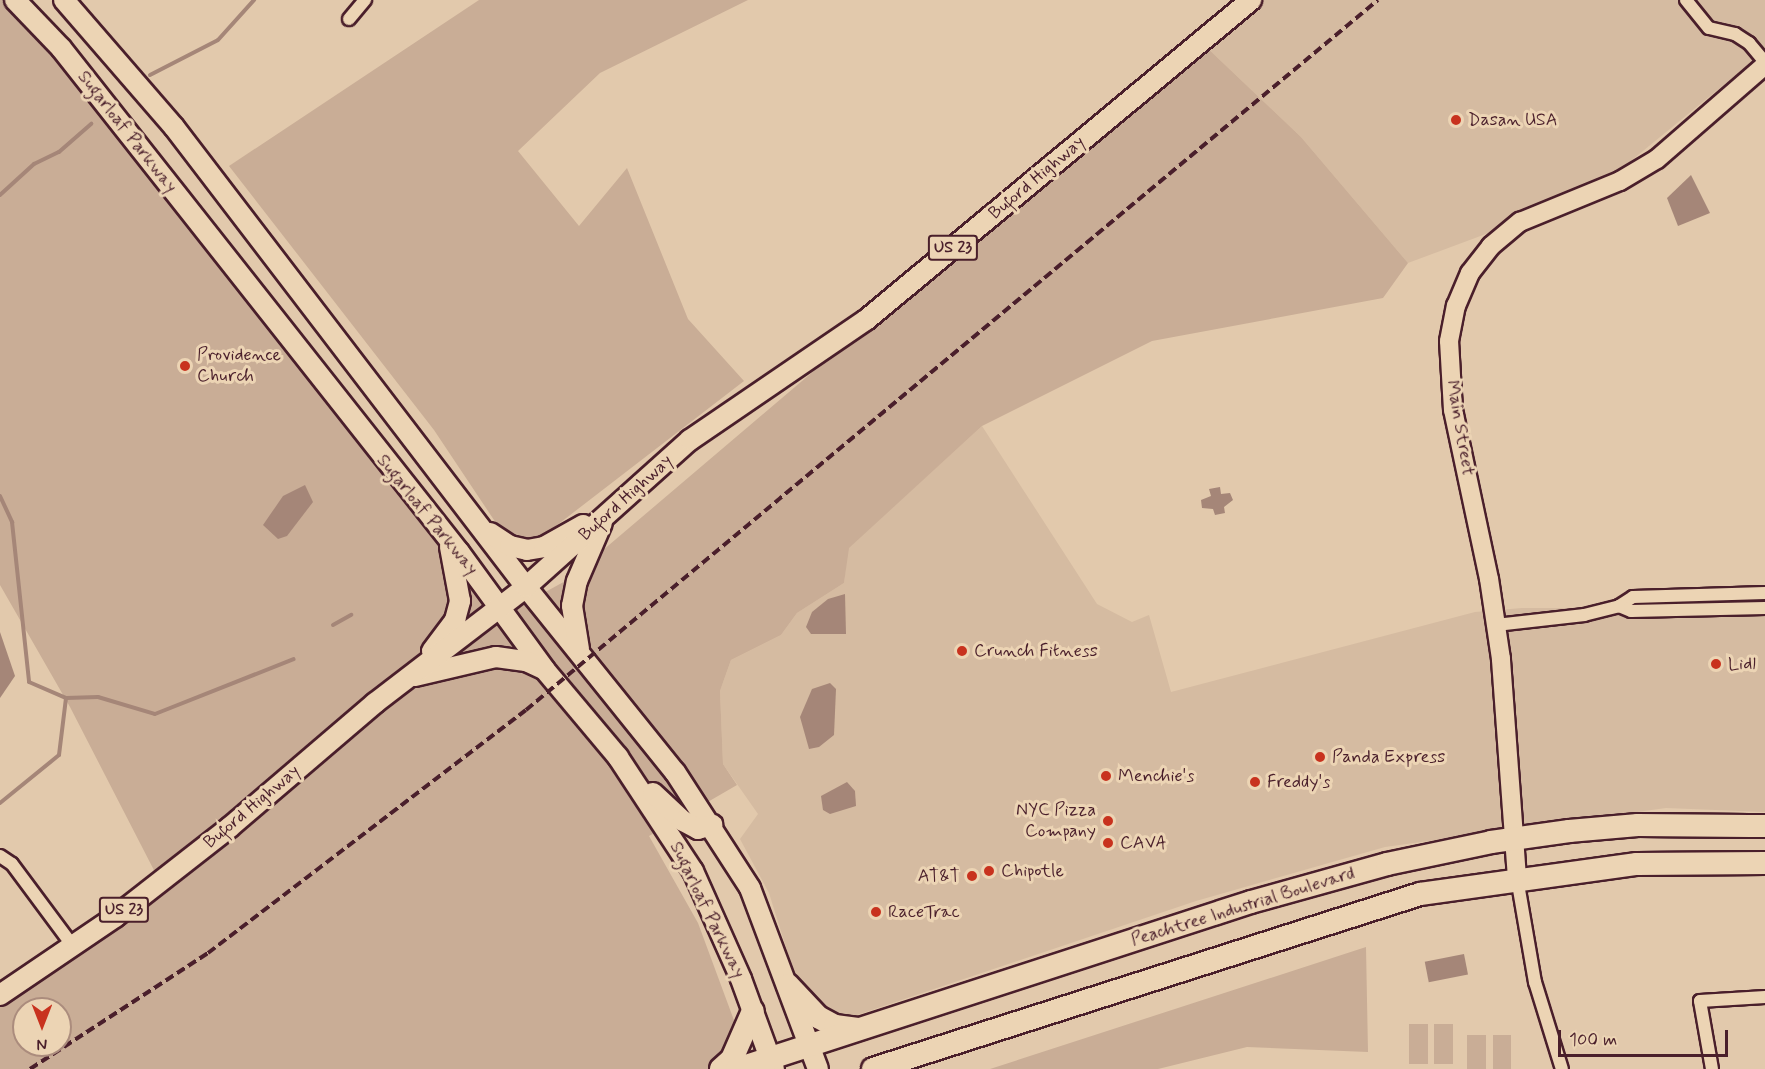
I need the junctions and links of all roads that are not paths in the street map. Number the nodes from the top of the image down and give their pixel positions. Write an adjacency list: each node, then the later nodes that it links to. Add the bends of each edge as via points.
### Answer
1 (15, 0): 10 (main road, Sugarloaf Parkway, via 61,48)
2 (63, 0): 9 (main road, Sugarloaf Parkway, via 174,127)
3 (364, 0): 6 (street)
4 (1251, 0): 8 (main road, Buford Highway / US 23, via 866,320 690,440)
5 (1686, 0): 7 (street, via 1709,28 1735,34 1749,43)
6 (350, 19)
7 (1765, 63): 16 (street, Main Street, via 1657,159 1620,181 1520,222 1491,246 1470,273 1449,341 1453,411)
8 (605, 517): 9 (main road, via 544,547 527,550 510,546); 11 (main road, Buford Highway / US 23); 17 (main road, via 577,581 572,606)
9 (479, 524): 11 (main road, Sugarloaf Parkway)
10 (447, 538): 14 (main road, Sugarloaf Parkway); 19 (main road, via 459,578 460,601 455,620)
11 (526, 587): 14 (main road, Buford Highway / US 23); 17 (main road, Sugarloaf Parkway)
12 (1765, 592): 13 (street, via 1633,597)
13 (1619, 606): 15 (street, via 1631,611); 16 (street, via 1584,615)
14 (500, 608): 18 (main road, Sugarloaf Parkway); 19 (main road, Buford Highway / US 23)
15 (1765, 608)
16 (1496, 625): 23 (street, Main Street)
17 (581, 655): 21 (main road, Sugarloaf Parkway)
18 (545, 670): 19 (main road, via 526,661 496,657); 20 (main road, Sugarloaf Parkway)
19 (413, 674): 27 (main road, Buford Highway / US 23, via 230,826)
20 (618, 757): 21 (main road, via 683,821 698,829); 31 (main road, Sugarloaf Parkway, via 693,871)
21 (712, 825): 28 (main road, Sugarloaf Parkway, via 750,888)
22 (1765, 826): 23 (highway, Peachtree Industrial Boulevard, via 1638,825)
23 (1513, 838): 26 (street, Main Street); 32 (highway, Peachtree Industrial Boulevard, via 1387,864 1251,902)
24 (0, 856): 27 (street, via 12,864)
25 (1765, 863): 26 (highway, via 1637,864)
26 (1517, 878): 38 (highway, via 1409,897); 39 (street, via 1535,982)
27 (73, 946): 29 (main road, Buford Highway / US 23)
28 (788, 985): 32 (highway, via 818,1017 835,1026); 33 (main road, Sugarloaf Parkway)
29 (0, 995)
30 (1765, 998): 40 (street, via 1700,1001)
31 (753, 1011): 34 (main road, Sugarloaf Parkway); 35 (highway, via 732,1059)
32 (860, 1029): 33 (highway, Peachtree Industrial Boulevard)
33 (809, 1046): 34 (highway, Peachtree Industrial Boulevard); 37 (main road, Sugarloaf Parkway)
34 (772, 1064): 36 (highway, Peachtree Industrial Boulevard)
35 (721, 1069)
36 (737, 1069)
37 (818, 1069)
38 (873, 1069)
39 (1562, 1069)
40 (1712, 1069)

